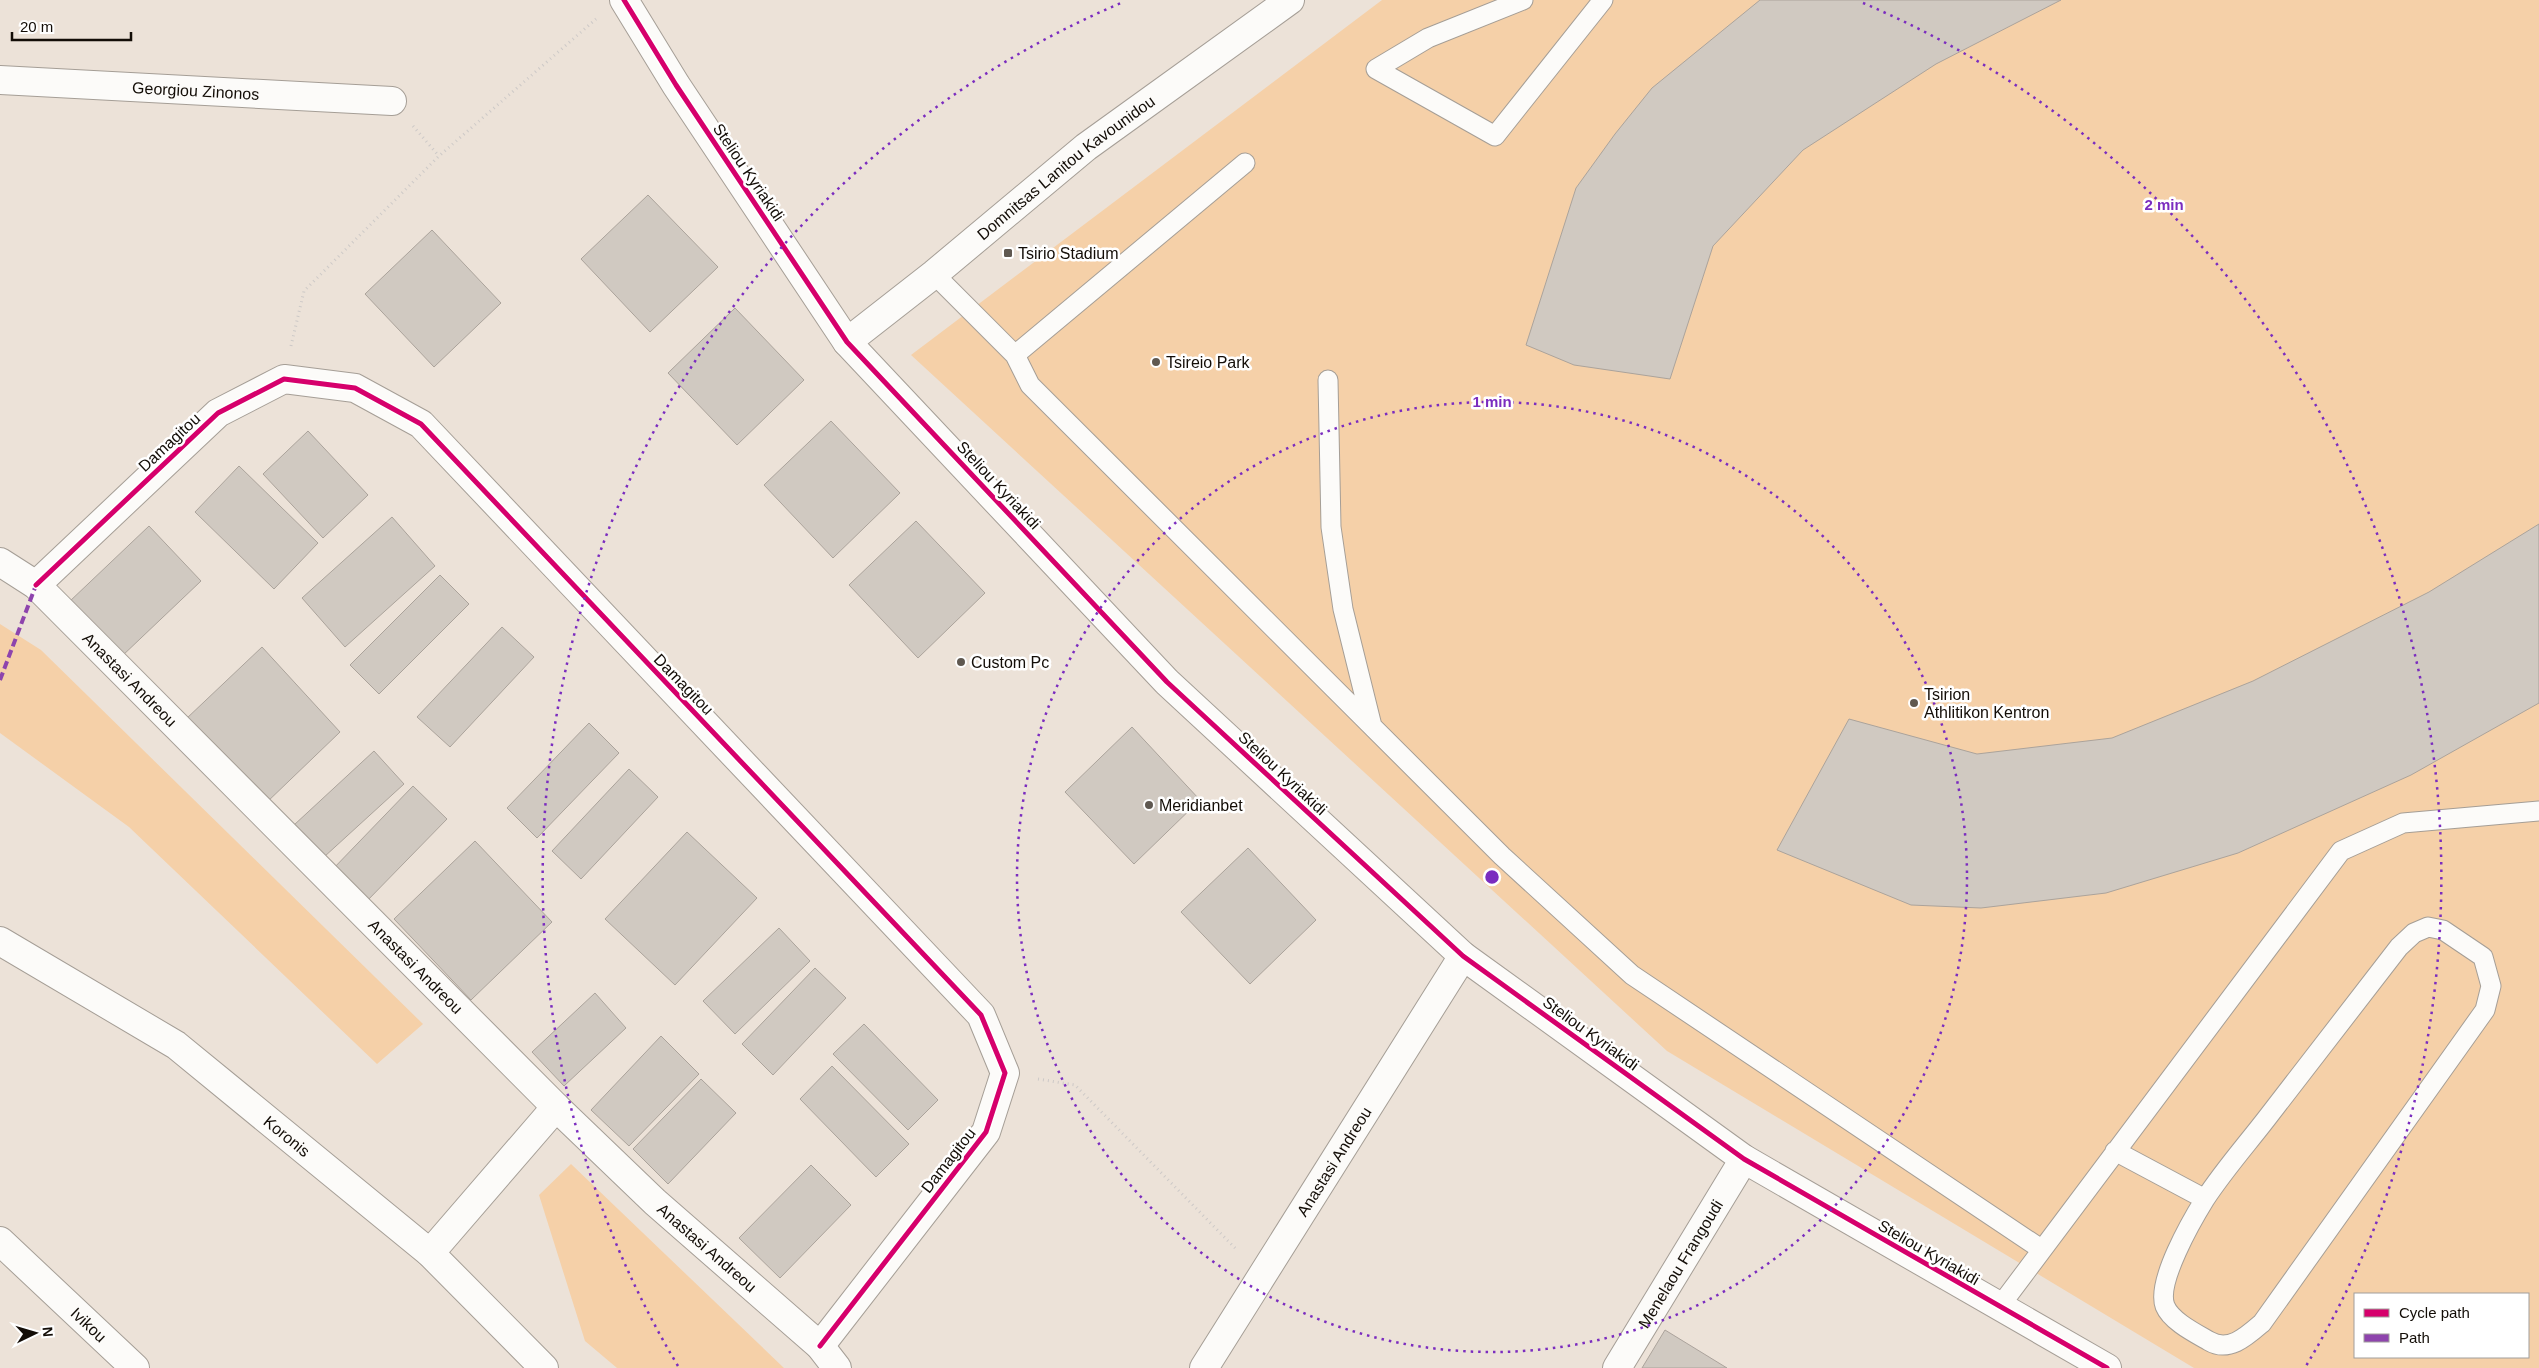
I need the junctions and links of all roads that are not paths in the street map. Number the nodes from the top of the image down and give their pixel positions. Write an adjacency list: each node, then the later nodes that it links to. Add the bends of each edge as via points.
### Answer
1 (1290, 0): 8 (street, Domnitsas Lanitou Kavounidou, via 1086,146)
2 (1523, 0): 3 (lane, via 1428,38 1376,69 1495,136)
3 (1602, 0)
4 (613, 6): 9 (street, Steliou Kyriakidi, via 676,85)
5 (0, 80): 6 (street, Georgiou Zinonos)
6 (392, 101)
7 (1244, 163): 10 (lane)
8 (934, 274): 9 (street, Domnitsas Lanitou Kavounidou); 10 (lane)
9 (847, 342): 17 (street, Steliou Kyriakidi, via 1167,682)
10 (1015, 355): 14 (lane, via 1030,385)
11 (1328, 380): 14 (lane, via 1331,527 1343,609)
12 (0, 562): 13 (street, Anastasi Andreou)
13 (36, 585): 18 (street, Anastasi Andreou); 26 (street, Damagitou, via 218,412 284,380 355,388 421,424 981,1014 1005,1073 986,1132)
14 (1372, 726): 23 (lane, via 1502,856 1632,975)
15 (2539, 811): 19 (lane, via 2403,823 2340,851)
16 (0, 942): 24 (street, Koronis, via 176,1045)
17 (1463, 956): 20 (street, Steliou Kyriakidi); 30 (street, Anastasi Andreou)
18 (556, 1107): 24 (street); 26 (street, Anastasi Andreou, via 655,1202)
19 (2115, 1151): 21 (lane); 23 (lane)
20 (1744, 1159): 25 (street, Steliou Kyriakidi); 31 (street, Menelaou Frangoudi)
21 (2205, 1199): 21 (lane, via 2167,1271 2165,1305 2172,1316 2209,1341 2217,1345 2232,1344 2262,1323 2485,1010 2490,986 2483,957 2443,930 2428,927 2414,933 2398,947)
22 (0, 1241): 27 (street, Ivikou)
23 (2041, 1249): 25 (lane)
24 (430, 1253): 28 (street, Koronis)
25 (2000, 1306): 32 (street, Steliou Kyriakidi)
26 (820, 1346): 29 (street, Anastasi Andreou)
27 (134, 1368)
28 (544, 1368)
29 (837, 1368)
30 (1204, 1368)
31 (1617, 1368)
32 (2107, 1368)

